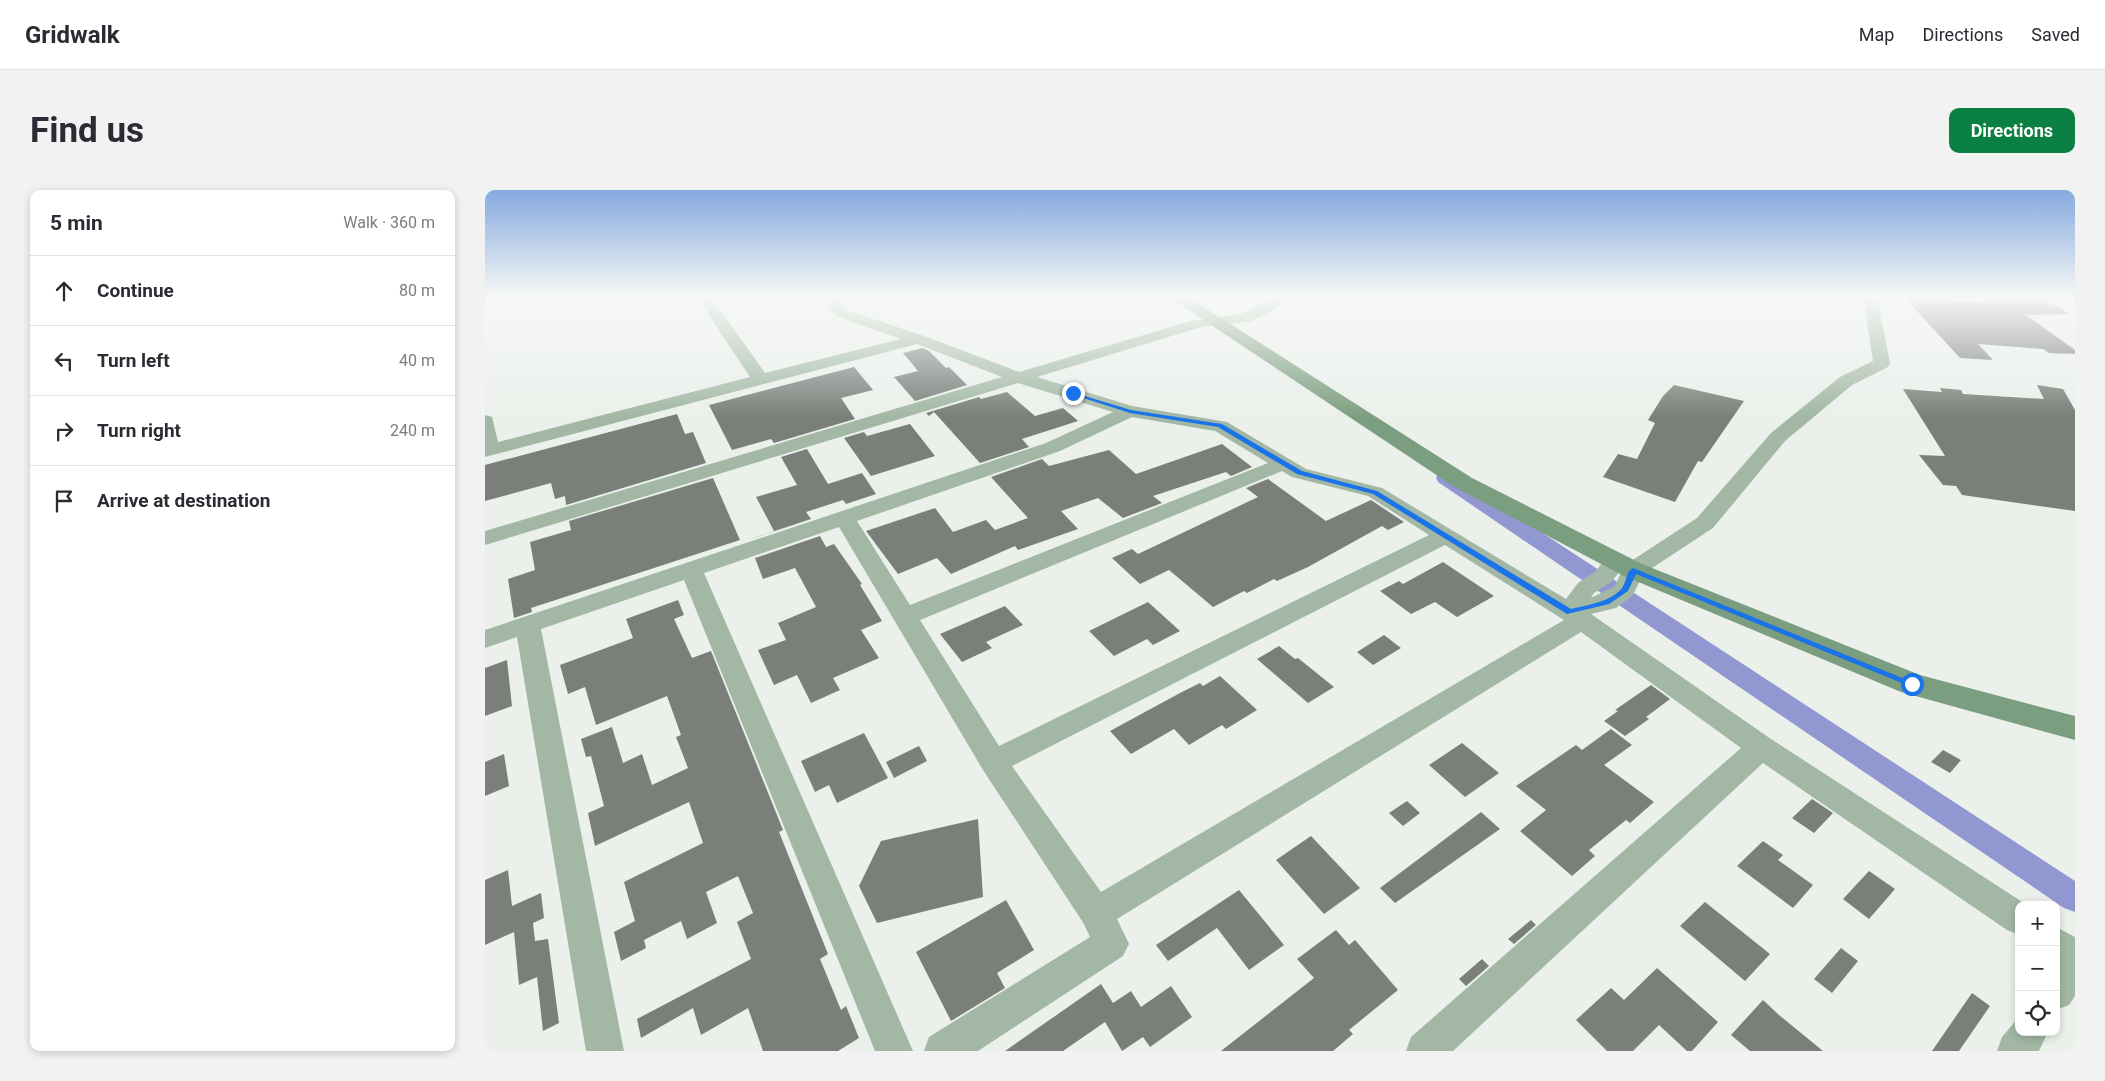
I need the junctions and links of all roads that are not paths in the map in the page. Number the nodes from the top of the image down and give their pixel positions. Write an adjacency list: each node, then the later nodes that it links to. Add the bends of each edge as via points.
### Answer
1 (732, 337): 8 (street)
2 (913, 337): 6 (street)
3 (1154, 337): 7 (street)
4 (1229, 337): 17 (street, via 1464,483)
5 (1877, 337): 17 (street, via 1882,363 1846,381 1778,437 1705,523)
6 (918, 339): 7 (street); 8 (street)
7 (1020, 378): 9 (street); 15 (street)
8 (761, 380): 11 (street)
9 (1130, 411): 12 (street, via 1220,426); 13 (street, via 1053,447)
10 (485, 421): 11 (street)
11 (487, 450)
12 (1282, 464): 14 (street, via 1299,473 1375,492); 18 (street)
13 (845, 518): 16 (street); 18 (street)
14 (1445, 536): 19 (street); 24 (street)
15 (485, 538)
16 (691, 569): 20 (street); 33 (street)
17 (1611, 581): 19 (street); 22 (street, via 1912,684)
18 (906, 616): 24 (street)
19 (1576, 616): 23 (street); 25 (street)
20 (527, 624): 21 (street); 32 (street)
21 (485, 639)
22 (2075, 728)
23 (1761, 747): 26 (street); 35 (street)
24 (993, 762): 25 (street)
25 (1096, 913): 34 (street, via 1111,944)
26 (2015, 916)
27 (2059, 946): 28 (street)
28 (2075, 957)
29 (2075, 965): 30 (street)
30 (2057, 991)
31 (2026, 1036): 36 (street)
32 (605, 1051)
33 (894, 1051)
34 (943, 1051)
35 (1425, 1051)
36 (2016, 1051)

